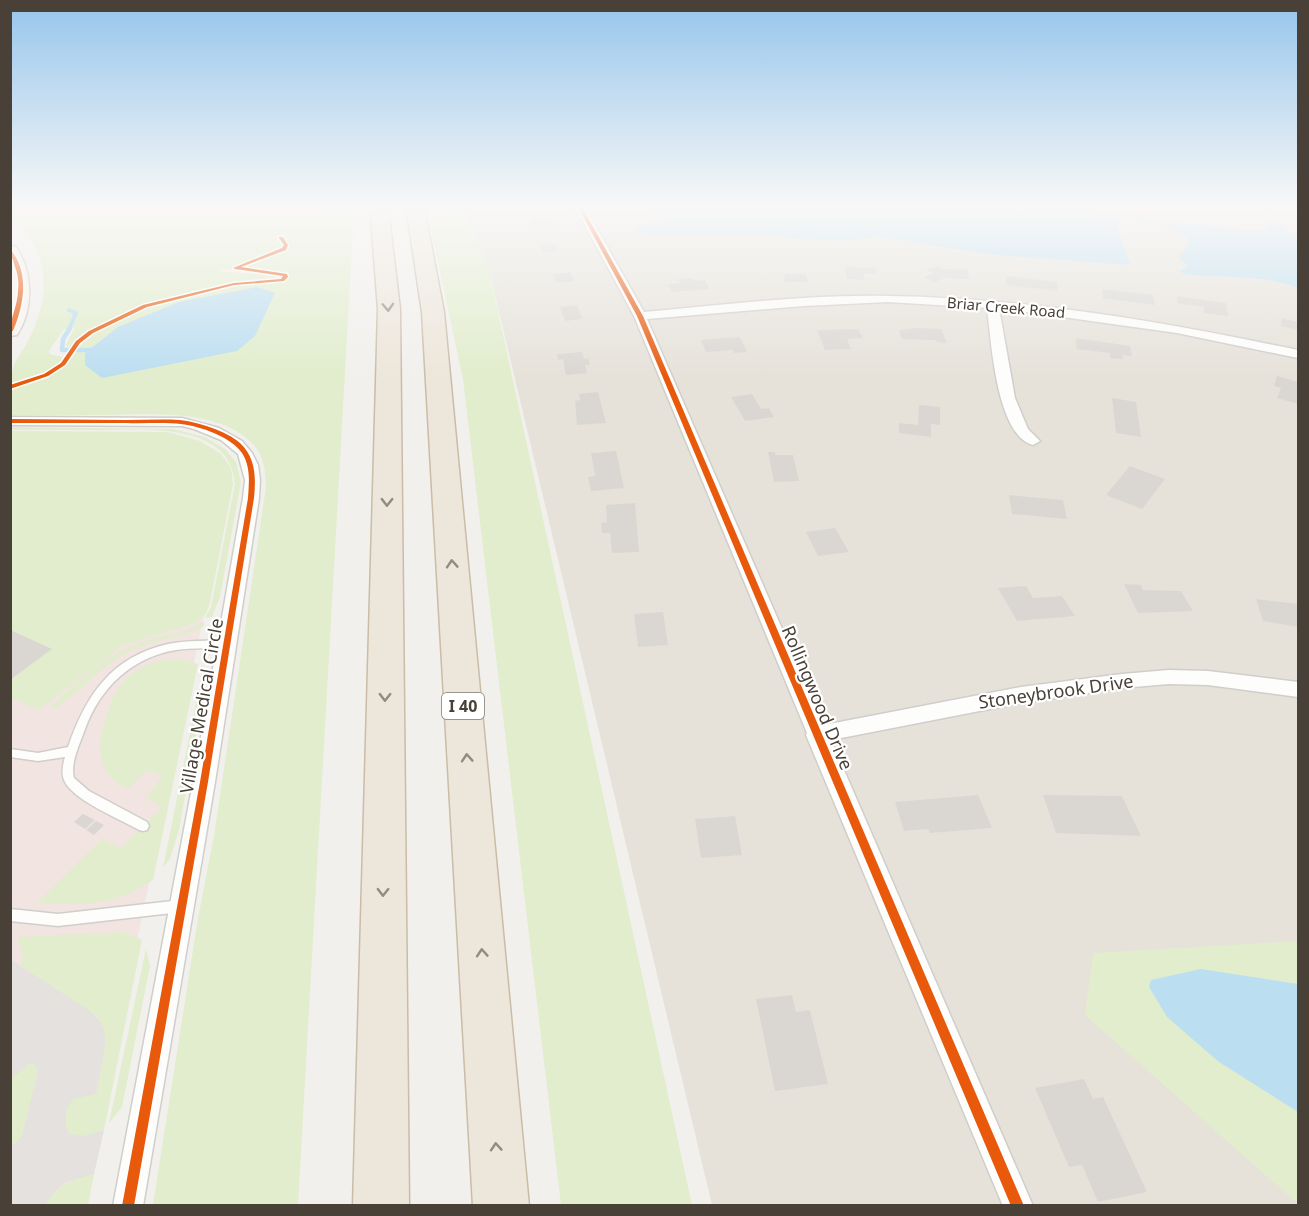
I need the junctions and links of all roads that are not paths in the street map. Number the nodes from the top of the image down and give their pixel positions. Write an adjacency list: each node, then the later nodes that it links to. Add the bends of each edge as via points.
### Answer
1 (18, 264): 7 (street, via 22,291)
2 (385, 264): 20 (highway, one-way to 20, via 389,309)
3 (425, 264): 21 (highway, I 40, one-way to 3, via 433,312)
4 (611, 264): 6 (street, Rollingwood Drive)
5 (992, 304): 6 (street, Briar Creek Road, via 888,299); 8 (street, Briar Creek Road, via 1177,329); 10 (street, via 1008,399 1023,435)
6 (640, 316): 13 (street, Rollingwood Drive)
7 (10, 331)
8 (1299, 354)
9 (10, 421): 11 (street, Village Medical Circle, via 182,422 212,430 239,446 251,463 254,480)
10 (1033, 441)
11 (228, 643): 14 (lane, via 168,648 138,657 118,670 92,700); 17 (street, Village Medical Circle)
12 (1299, 689): 13 (street, Stoneybrook Drive, via 1208,678 1122,681 1022,695)
13 (816, 735): 22 (street, Rollingwood Drive)
14 (72, 751): 15 (lane, via 38,757); 16 (lane, via 66,771 72,784)
15 (10, 753)
16 (143, 826)
17 (182, 906): 18 (lane, via 58,920); 19 (street, Village Medical Circle)
18 (10, 915)
19 (128, 1206)
20 (381, 1206)
21 (501, 1206)
22 (1018, 1206)

